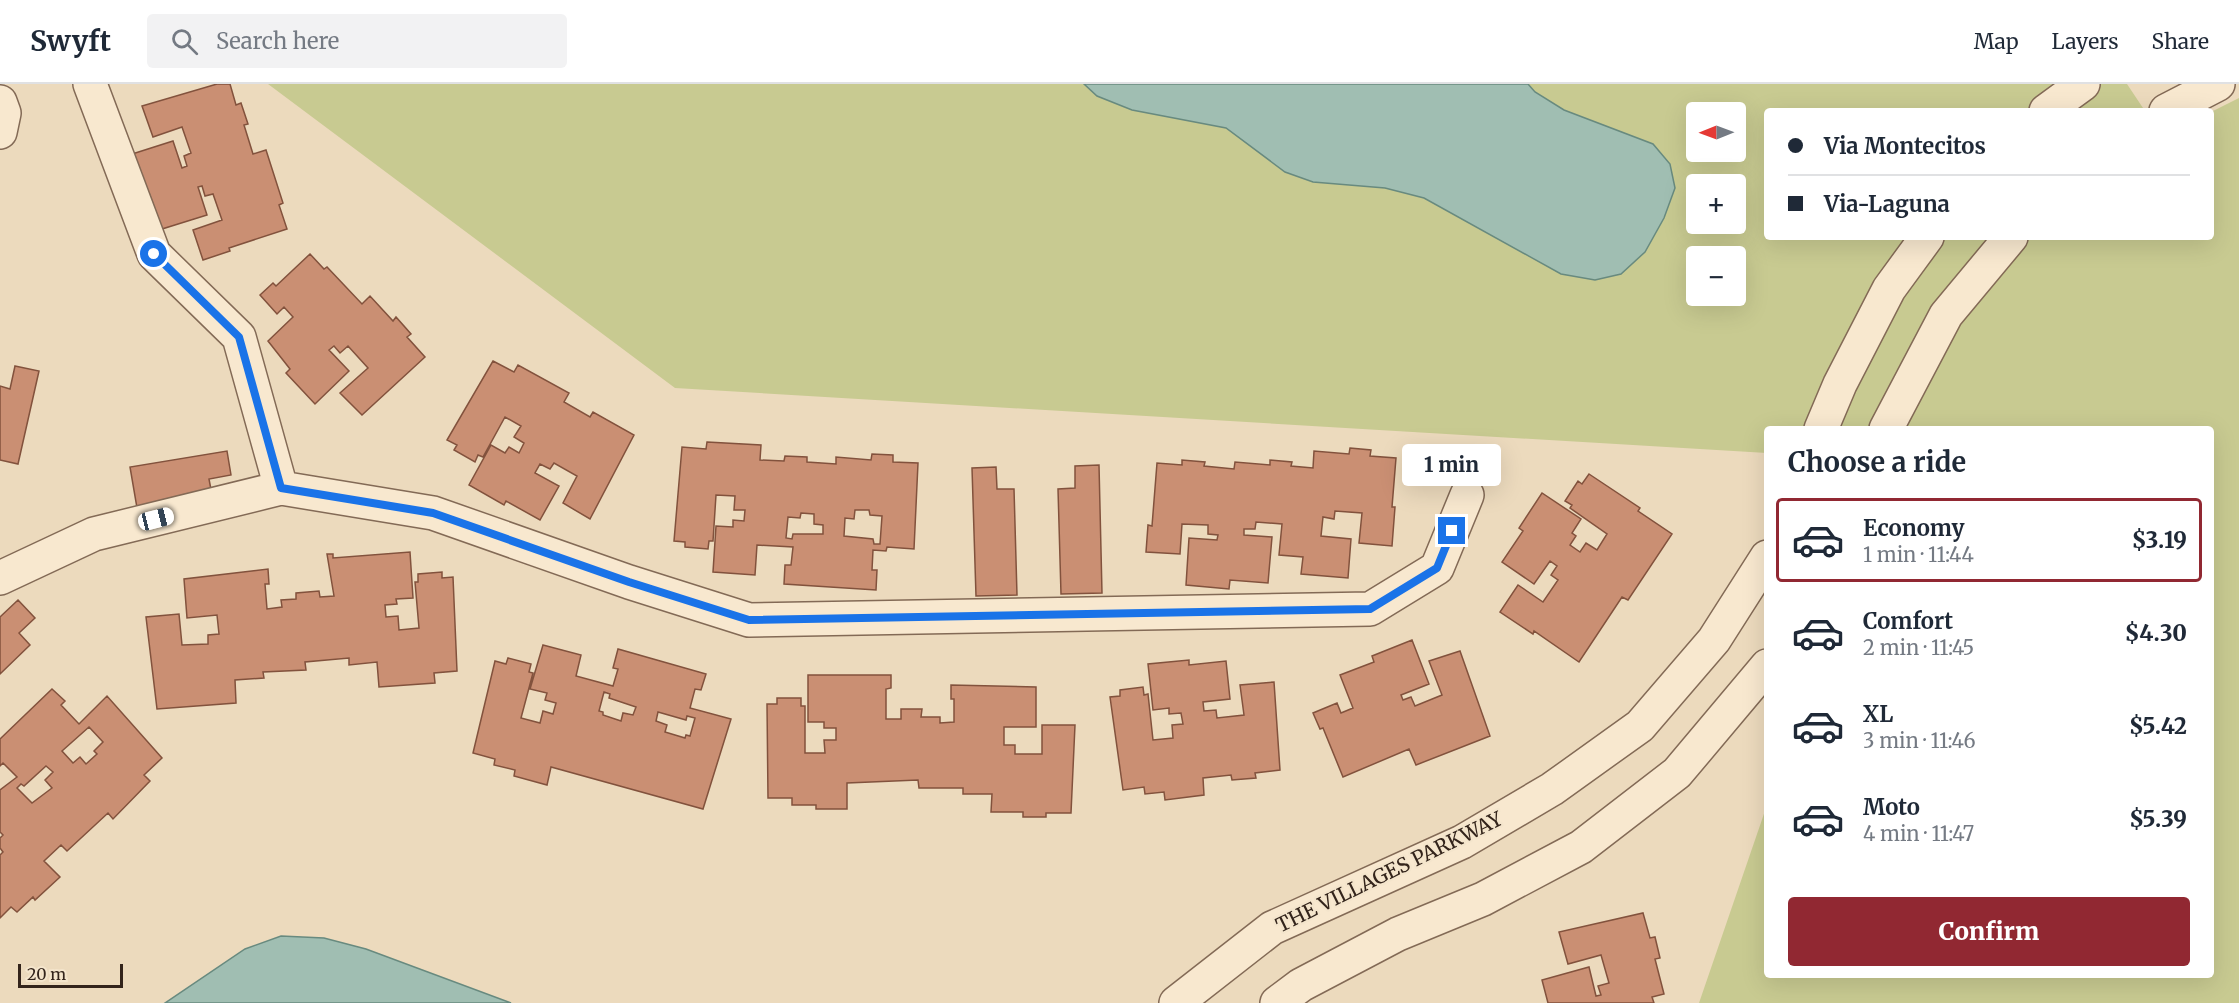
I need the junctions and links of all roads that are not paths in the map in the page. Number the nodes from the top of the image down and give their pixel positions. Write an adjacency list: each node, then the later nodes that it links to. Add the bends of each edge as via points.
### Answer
1 (90, 84): 12 (street, via 154,254 239,337)
2 (2083, 84): 5 (street)
3 (2218, 84): 6 (street)
4 (0, 102): 7 (street, via 4,113)
5 (2050, 108)
6 (2172, 108)
7 (0, 132)
8 (1925, 240): 10 (street, via 1889,289)
9 (2008, 240): 11 (street, via 1946,315)
10 (1822, 426)
11 (1888, 426)
12 (281, 488): 13 (street, via 433,513 749,620 1370,609 1437,568); 15 (street, via 94,534)
13 (1467, 495)
14 (1764, 562): 17 (street, THE VILLAGES PARKWAY, via 1714,640 1640,726 1552,789 1462,842 1272,928)
15 (0, 578)
16 (1764, 670): 18 (street, via 1677,773 1581,847 1483,899 1398,934 1301,985)
17 (1176, 1003)
18 (1277, 1003)

